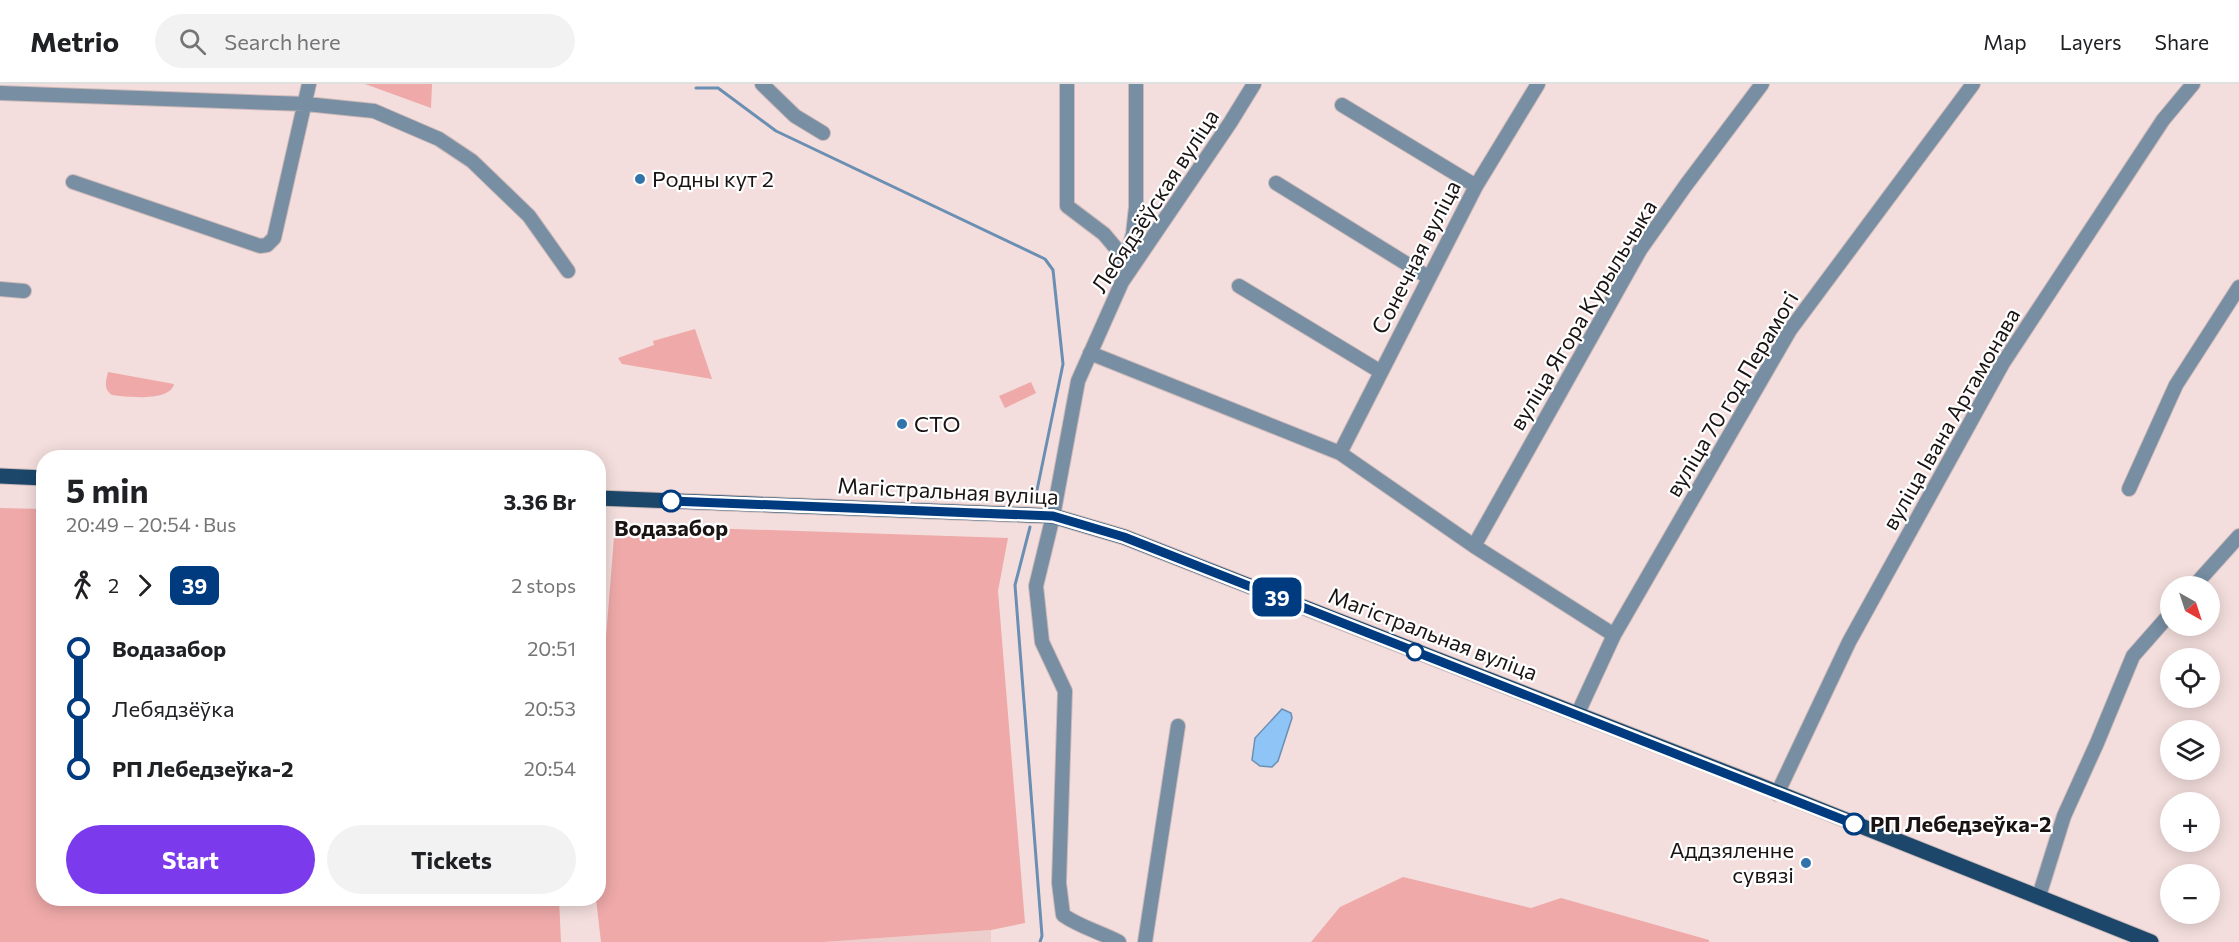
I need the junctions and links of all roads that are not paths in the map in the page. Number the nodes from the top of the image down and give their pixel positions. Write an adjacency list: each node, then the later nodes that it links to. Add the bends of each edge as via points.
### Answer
1 (309, 84): 11 (street)
2 (762, 84): 13 (street, via 795,116)
3 (1067, 84): 19 (street, via 1067,206 1104,234)
4 (1136, 84): 17 (street)
5 (1254, 84): 18 (street, Лебядзёўская вуліца)
6 (1762, 84): 36 (street, вуліца Ягора Курыльчыка, via 1640,250)
7 (1973, 84): 39 (street, вуліца 70 год Перамогі, via 1790,330)
8 (2193, 84): 42 (street, вуліца Івана Артамонава, via 2157,130 2003,363 1850,642)
9 (1533, 86): 16 (street, Сонечная вуліца)
10 (0, 93): 11 (street)
11 (306, 104): 14 (street, via 274,238 267,245 260,246); 20 (street, via 374,111 451,145 521,207)
12 (1342, 105): 16 (street)
13 (823, 133)
14 (73, 182)
15 (1276, 183): 21 (street)
16 (1476, 186): 21 (street, Сонечная вуліца)
17 (1133, 234): 18 (street); 19 (street)
18 (1149, 242): 22 (street, Лебядзёўская вуліца)
19 (1125, 260): 22 (street)
20 (568, 271)
21 (1428, 277): 28 (street, Сонечная вуліца)
22 (1122, 282): 27 (street, Лебядзёўская вуліца)
23 (1239, 286): 28 (street)
24 (2239, 287): 32 (street, via 2176,385)
25 (0, 289): 26 (street)
26 (24, 291)
27 (1090, 353): 29 (street); 34 (street, Лебядзёўская вуліца, via 1078,381)
28 (1381, 372): 29 (street, Сонечная вуліца)
29 (1340, 453): 36 (street)
30 (0, 476): 31 (main road)
31 (36, 478)
32 (2129, 489)
33 (606, 498): 34 (main road, Магістральная вуліца)
34 (1053, 516): 40 (main road, Магістральная вуліца, via 1124,537); 44 (street, Лебядзёўская вуліца, via 1036,586 1042,642 1065,691 1059,883 1063,915)
35 (2239, 536): 37 (street)
36 (1474, 546): 39 (street)
37 (2203, 576)
38 (2160, 625): 43 (street, via 2133,656 2064,816)
39 (1614, 635): 40 (street, вуліца 70 год Перамогі)
40 (1577, 715): 42 (main road, Магістральная вуліца)
41 (1178, 726): 45 (street)
42 (1777, 794): 43 (main road, Магістральная вуліца)
43 (2039, 896): 46 (main road, Магістральная вуліца)
44 (1119, 942)
45 (1145, 942)
46 (2151, 942)

